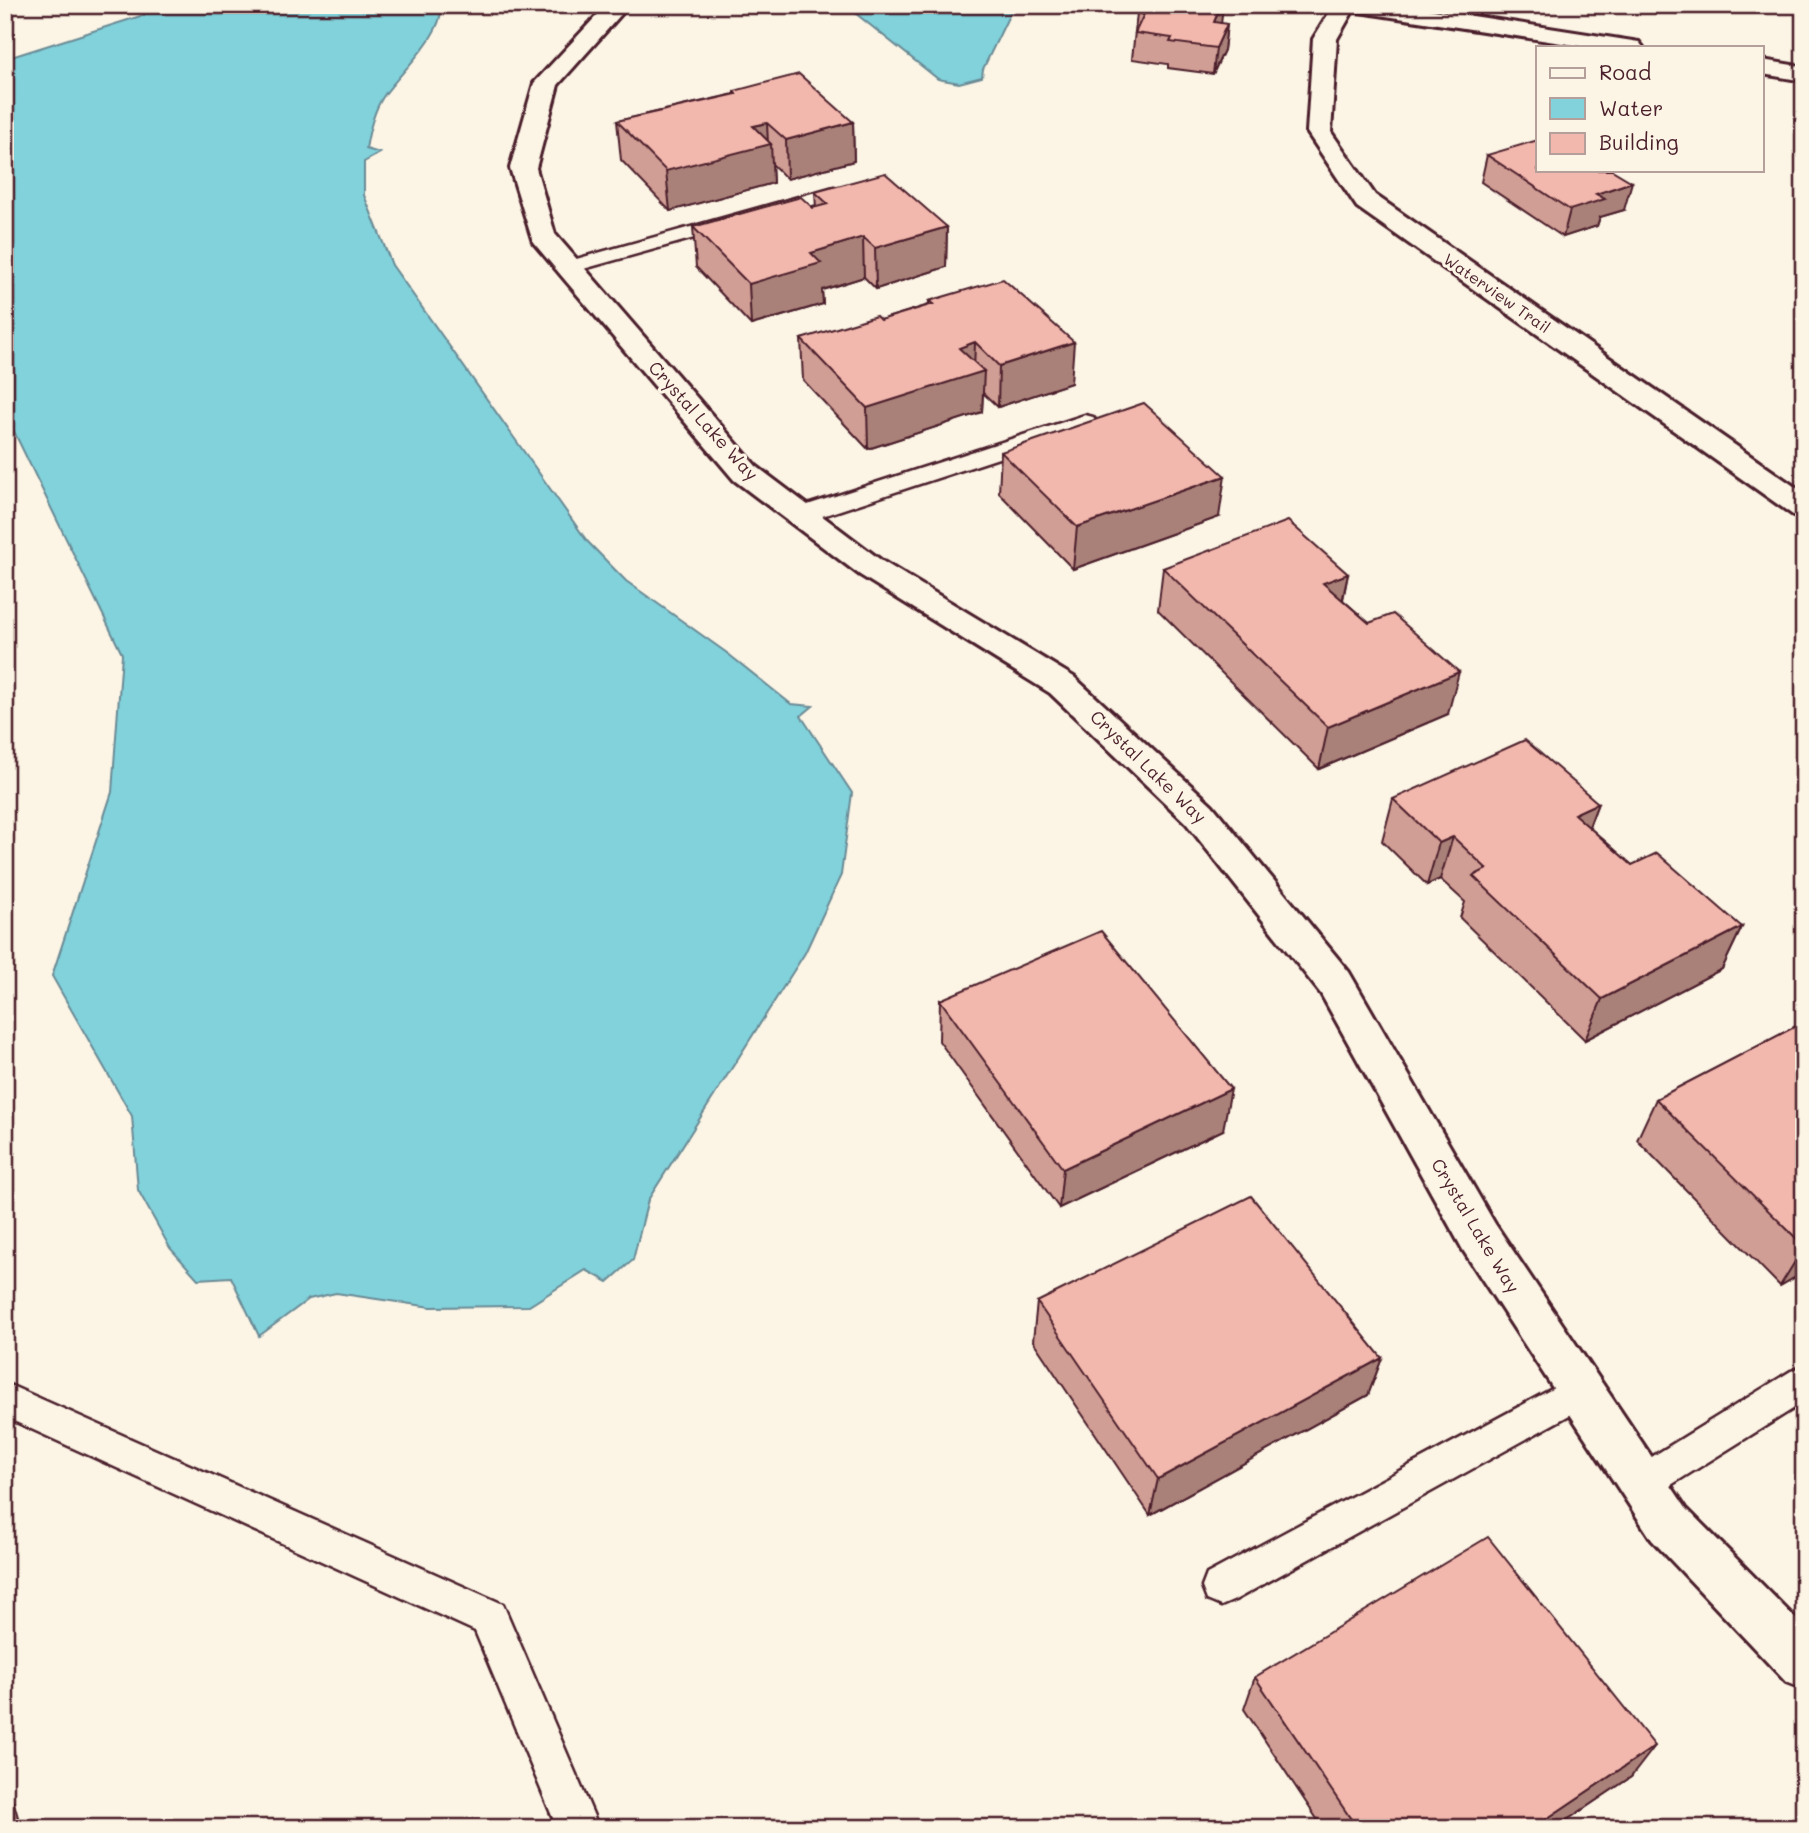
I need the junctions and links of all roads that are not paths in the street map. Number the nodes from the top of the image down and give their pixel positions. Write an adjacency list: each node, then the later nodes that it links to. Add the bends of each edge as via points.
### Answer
1 (612, 5): 8 (street, Crystal Lake Way, via 613,11 546,83 523,168 542,236)
2 (1345, 5): 10 (street, Waterview Trail, via 1325,39 1320,132 1366,201)
3 (1356, 5): 4 (street)
4 (1624, 46)
5 (1764, 67): 6 (street)
6 (1804, 74)
7 (834, 193): 8 (lane)
8 (569, 267): 11 (street, Crystal Lake Way, via 745,473)
9 (1085, 422): 11 (lane)
10 (1804, 508)
11 (802, 515): 13 (street, Crystal Lake Way, via 872,568 1062,685 1199,814 1335,983 1479,1237)
12 (1804, 1382): 15 (lane)
13 (1580, 1390): 15 (street, Crystal Lake Way); 16 (lane)
14 (5, 1399): 18 (lane, via 489,1618)
15 (1642, 1483): 17 (street, Crystal Lake Way, via 1669,1524)
16 (1221, 1587)
17 (1804, 1664)
18 (578, 1828)

